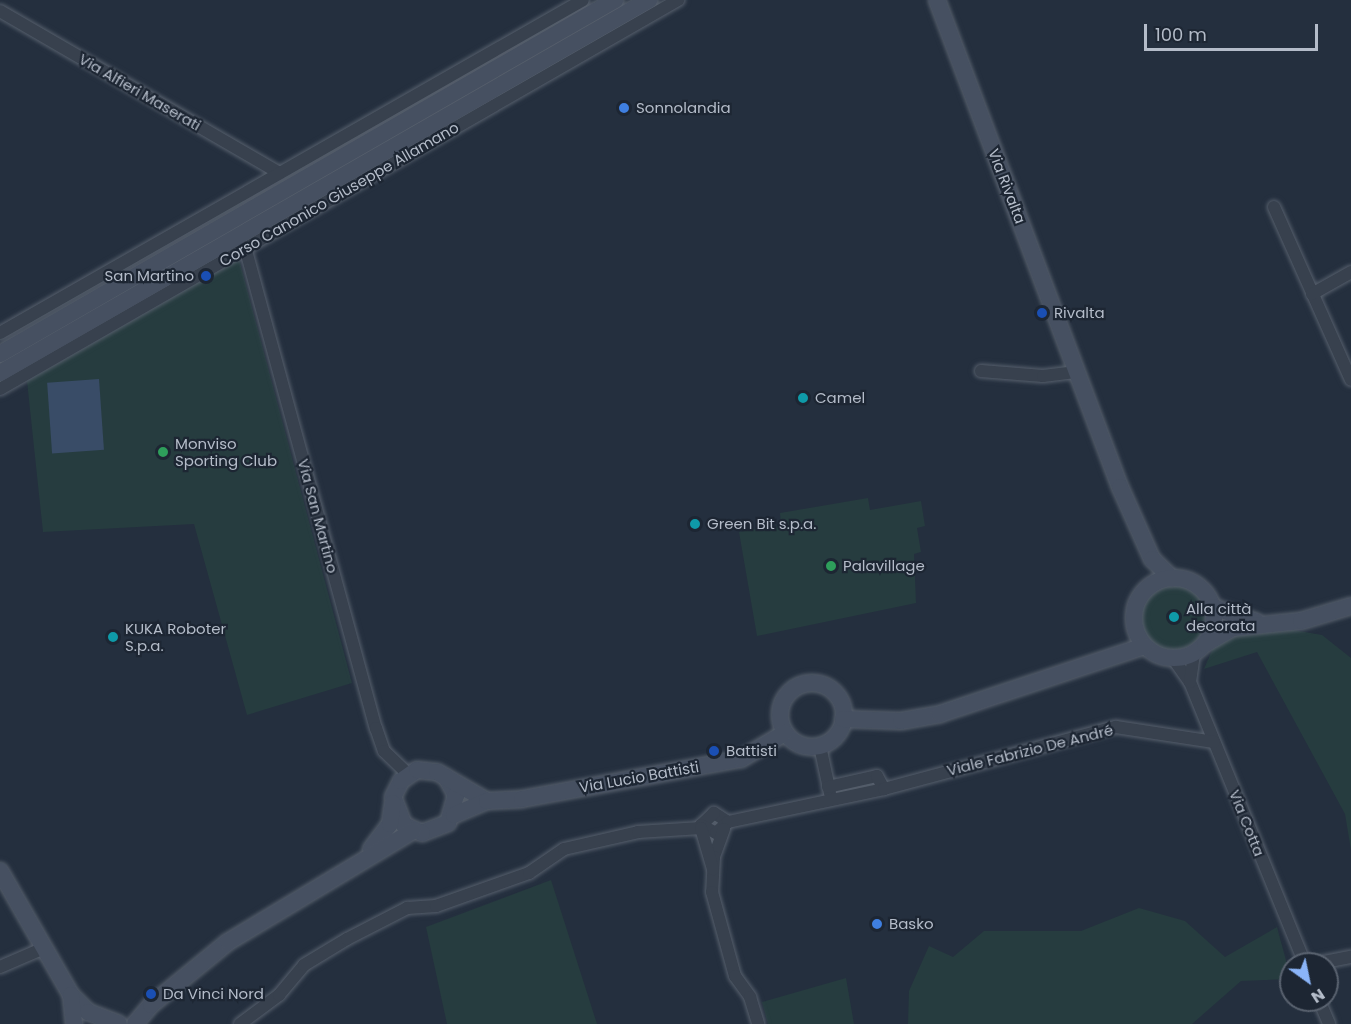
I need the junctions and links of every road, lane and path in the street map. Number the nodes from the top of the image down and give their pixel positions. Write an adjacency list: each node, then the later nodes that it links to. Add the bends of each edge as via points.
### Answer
1 (583, 0): 7 (street)
2 (615, 0): 13 (street, Corso Canonico Giuseppe Allamano)
3 (650, 0): 16 (street, Corso Canonico Giuseppe Allamano)
4 (678, 0): 9 (street, Corso Canonico Giuseppe Allamano)
5 (937, 0): 15 (street, Via Rivalta)
6 (0, 11): 7 (street, Via Alfieri Maserati)
7 (280, 173): 12 (street)
8 (1274, 207): 11 (street)
9 (245, 247): 18 (street, Corso Canonico Giuseppe Allamano); 35 (street, Via San Martino, via 376,728 384,751)
10 (1351, 272): 11 (street)
11 (1312, 294): 17 (street)
12 (0, 333)
13 (0, 354)
14 (981, 371): 15 (street, via 1043,376)
15 (1077, 372): 19 (street, Via Rivalta)
16 (0, 373)
17 (1351, 380)
18 (0, 389)
19 (1152, 559): 20 (street, Via Rivalta); 21 (street, Via Rivalta)
20 (1172, 578): 21 (street); 23 (street, via 1198,586)
21 (1150, 586): 25 (street, via 1137,602)
22 (1351, 606): 24 (street, via 1320,617)
23 (1213, 608): 24 (street); 27 (street, via 1212,630)
24 (1266, 624): 27 (street, via 1233,628)
25 (1134, 626): 26 (street); 29 (street)
26 (1144, 646): 28 (street); 29 (street)
27 (1198, 649): 28 (street); 30 (street, Via Cotta)
28 (1173, 658): 30 (street, Via Cotta)
29 (1096, 659): 31 (street, via 940,714 901,721)
30 (1190, 682): 33 (street, Via Cotta)
31 (843, 719): 32 (street, via 831,690 807,684 783,702); 34 (street, via 836,736)
32 (785, 733): 34 (street, via 803,746); 41 (street, Via Lucio Battisti, via 741,759 522,799)
33 (1214, 742): 38 (street, Viale Fabrizio De André, via 1116,727); 50 (street, Via Cotta)
34 (820, 746): 37 (street)
35 (408, 774): 36 (street, via 428,770); 39 (street, Via Lucio Battisti)
36 (446, 777): 41 (street); 42 (street, via 456,795)
37 (828, 787): 38 (street, via 877,776); 40 (street)
38 (884, 789): 40 (street, Viale Fabrizio De André)
39 (393, 796): 45 (street, via 398,818); 46 (street, Via Lucio Battisti, via 390,824)
40 (832, 800): 43 (street, Viale Fabrizio De André)
41 (487, 801): 42 (street, Via Lucio Battisti)
42 (454, 815): 45 (street, Via Lucio Battisti, via 441,829)
43 (725, 826): 44 (street, Viale Fabrizio De André, via 711,834); 44 (street, Viale Fabrizio De André, via 714,813 702,820); 47 (street)
44 (701, 828): 47 (street); 57 (street, Viale Fabrizio De André, via 638,832 564,849 529,873 436,906 407,908 304,965 279,995)
45 (413, 831): 46 (street, Via Lucio Battisti)
46 (367, 855): 53 (street, Via Lucio Battisti, via 228,942)
47 (713, 869): 58 (street, via 712,892 732,965)
48 (0, 872): 49 (street)
49 (44, 948): 51 (street); 52 (street)
50 (1300, 952)
51 (0, 967)
52 (71, 995): 54 (street); 55 (street)
53 (151, 1005): 54 (street, Via Lucio Battisti); 56 (street, Via Lucio Battisti)
54 (103, 1021)
55 (74, 1024)
56 (135, 1024)
57 (240, 1024)
58 (758, 1024)

